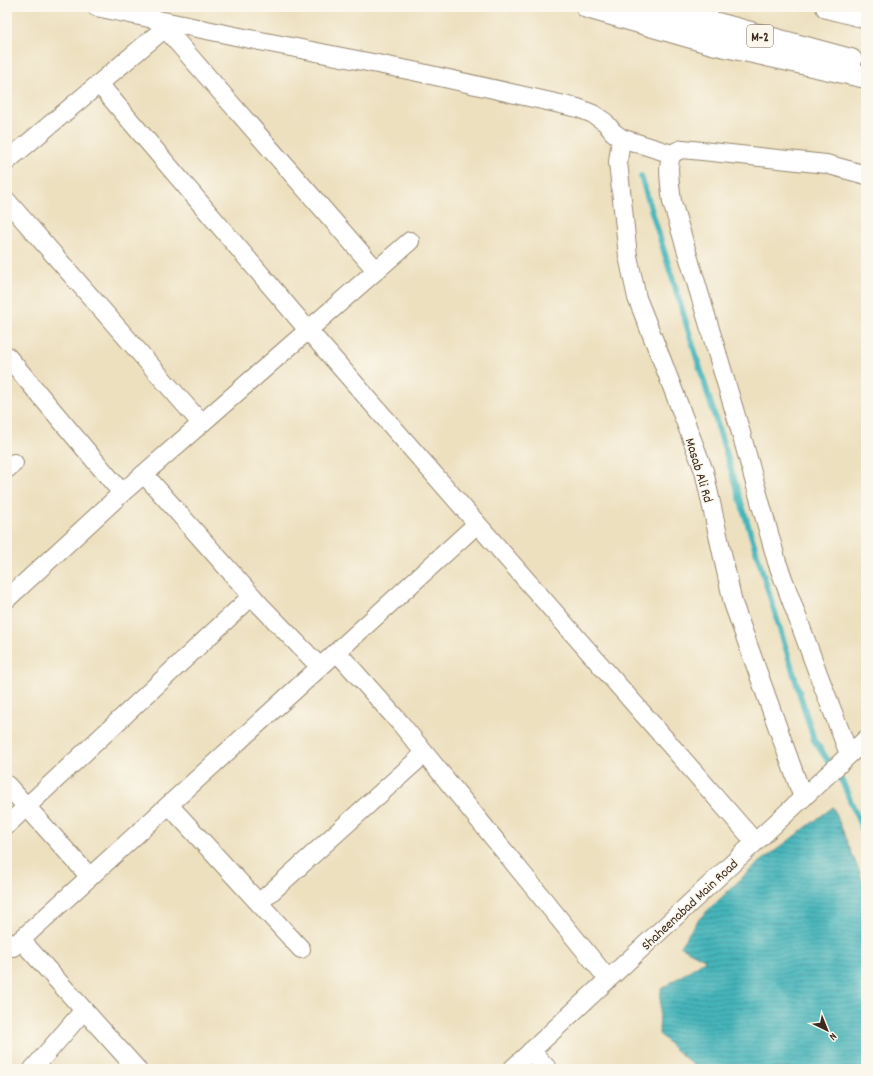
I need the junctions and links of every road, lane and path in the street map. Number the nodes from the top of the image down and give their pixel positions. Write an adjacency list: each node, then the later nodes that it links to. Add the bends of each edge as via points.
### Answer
1 (96, 7): 6 (street)
2 (587, 7): 8 (highway, via 712,43)
3 (655, 7): 7 (highway, M-2)
4 (826, 7): 5 (highway)
5 (866, 17)
6 (168, 26): 9 (street); 10 (street, via 412,71 578,108 594,114); 16 (street)
7 (866, 63)
8 (866, 77)
9 (99, 84): 12 (street); 17 (street)
10 (621, 138): 11 (street); 31 (street, Masab Ali Rd, via 618,162 628,256 637,298 704,471 733,603)
11 (672, 154): 13 (street, via 683,149 826,164); 29 (street, via 669,168 672,202 777,562)
12 (7, 161)
13 (866, 175)
14 (7, 201): 19 (street)
15 (410, 241): 16 (street)
16 (376, 270): 17 (street)
17 (308, 330): 19 (street); 22 (street)
18 (7, 356): 21 (street)
19 (202, 423): 20 (street)
20 (144, 474): 21 (street); 23 (street)
21 (122, 493): 24 (street)
22 (477, 524): 25 (street); 35 (street)
23 (252, 596): 26 (street); 33 (street)
24 (7, 599)
25 (336, 652): 26 (street); 28 (street, via 401,724)
26 (320, 667): 32 (street)
27 (866, 739): 29 (street, Shaheenabad Main Road)
28 (424, 754): 37 (street); 40 (street)
29 (849, 754): 31 (street, Shaheenabad Main Road)
30 (7, 785): 33 (street)
31 (803, 798): 35 (street, Shaheenabad Main Road)
32 (169, 805): 36 (street); 37 (street)
33 (26, 806): 34 (street); 36 (street)
34 (7, 825)
35 (755, 842): 40 (street, Shaheenabad Main Road)
36 (90, 877): 38 (street)
37 (259, 903): 39 (street)
38 (14, 940): 41 (street)
39 (301, 949)
40 (608, 979): 42 (street, Shaheenabad Main Road)
41 (84, 1010): 43 (street); 44 (street)
42 (531, 1051): 45 (street, Shaheenabad Main Road); 46 (street)
43 (33, 1069)
44 (137, 1069)
45 (512, 1069)
46 (548, 1069)

